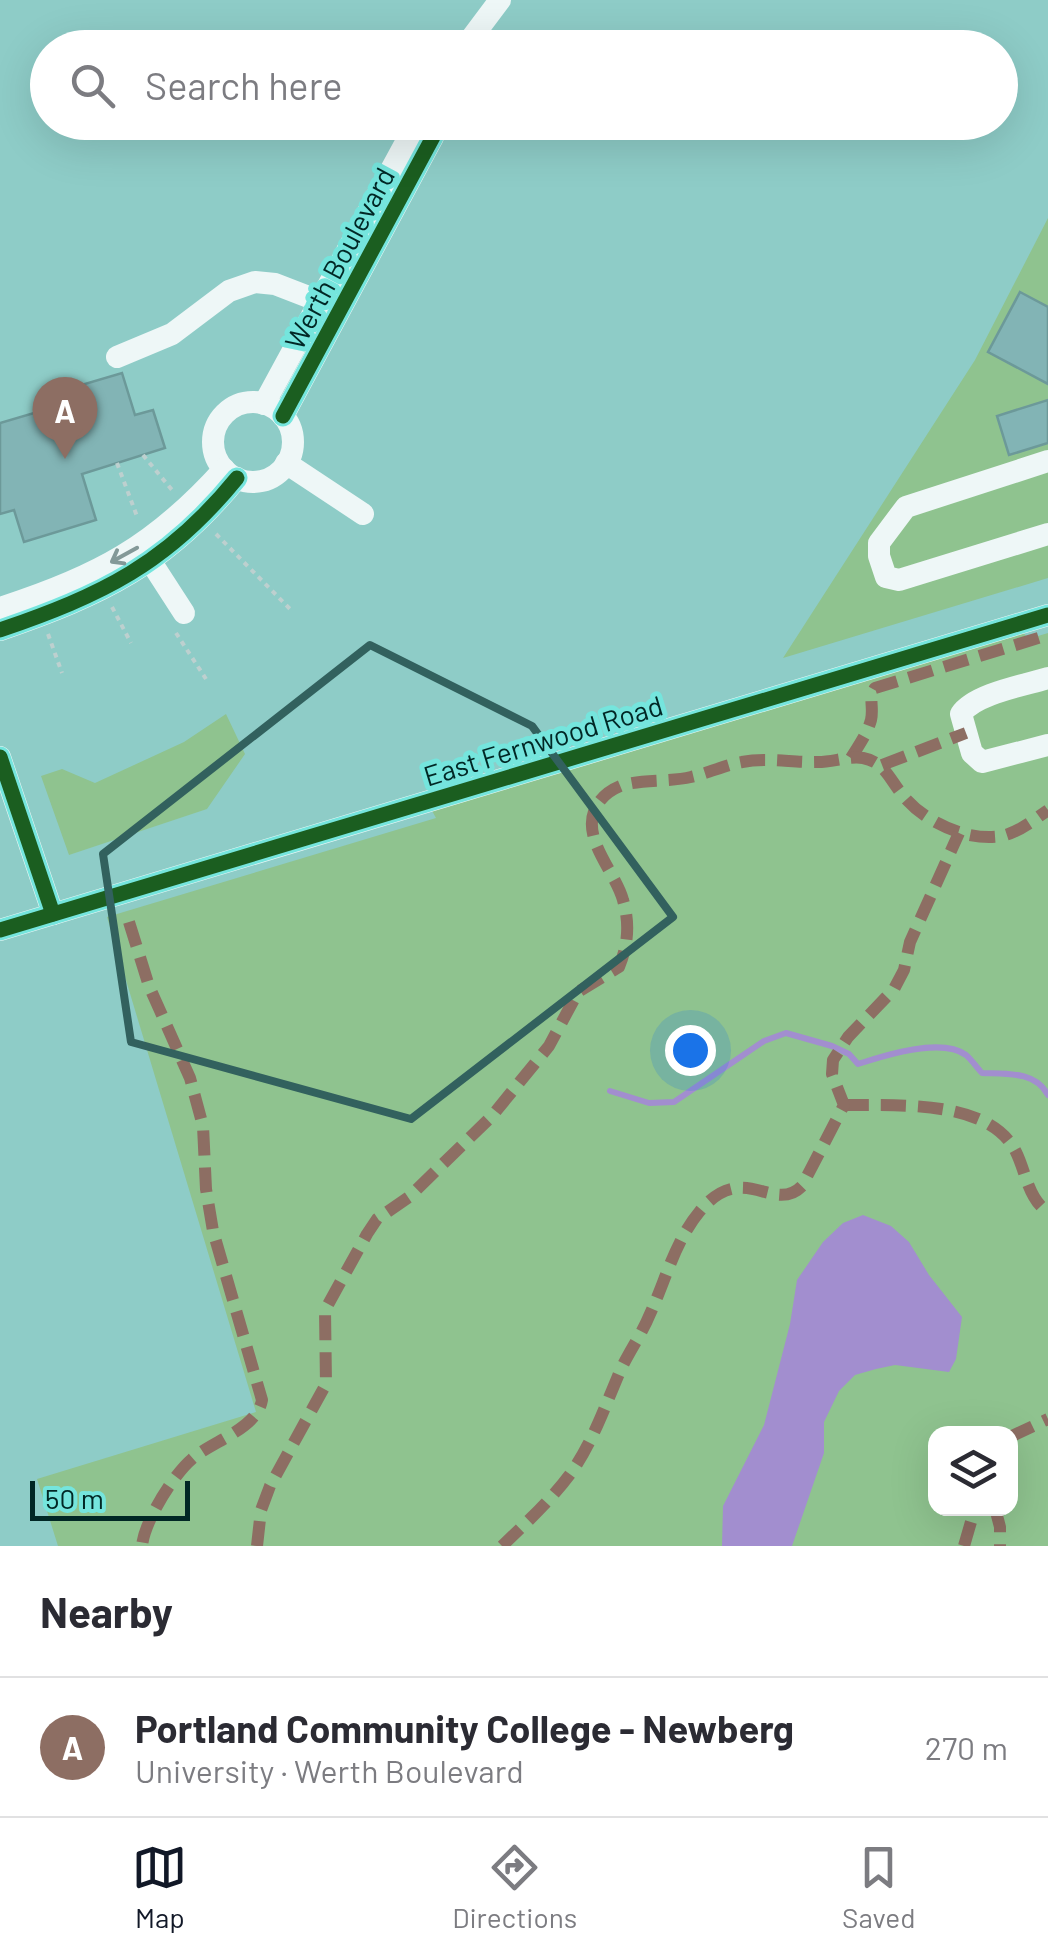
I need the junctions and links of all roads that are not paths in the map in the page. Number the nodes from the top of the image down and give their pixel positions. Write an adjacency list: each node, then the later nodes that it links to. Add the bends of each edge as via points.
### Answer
1 (500, 0): 2 (street)
2 (478, 30)
3 (406, 140): 5 (street, Werth Boulevard)
4 (431, 140): 7 (street, Werth Boulevard)
5 (319, 301): 6 (street, via 254,282 229,291 172,334); 7 (street, Werth Boulevard)
6 (117, 356)
7 (274, 410): 9 (street, via 290,428); 10 (street, via 245,402 216,425 214,453)
8 (1048, 460): 12 (street, via 906,506 880,543 879,556 886,577 898,580)
9 (286, 463): 10 (street, via 258,482); 11 (street)
10 (230, 474): 13 (street, via 218,501); 14 (street, one-way to 14, via 141,546 76,582)
11 (364, 514)
12 (1048, 534)
13 (151, 562): 15 (street); 17 (street, via 72,606)
14 (0, 608)
15 (184, 613)
16 (1048, 614): 21 (street, East Fernwood Road)
17 (0, 630)
18 (1048, 678): 19 (street, via 977,700 961,714 972,752 982,762)
19 (1048, 746)
20 (0, 757): 21 (street)
21 (53, 914): 22 (street, East Fernwood Road)
22 (0, 930)

